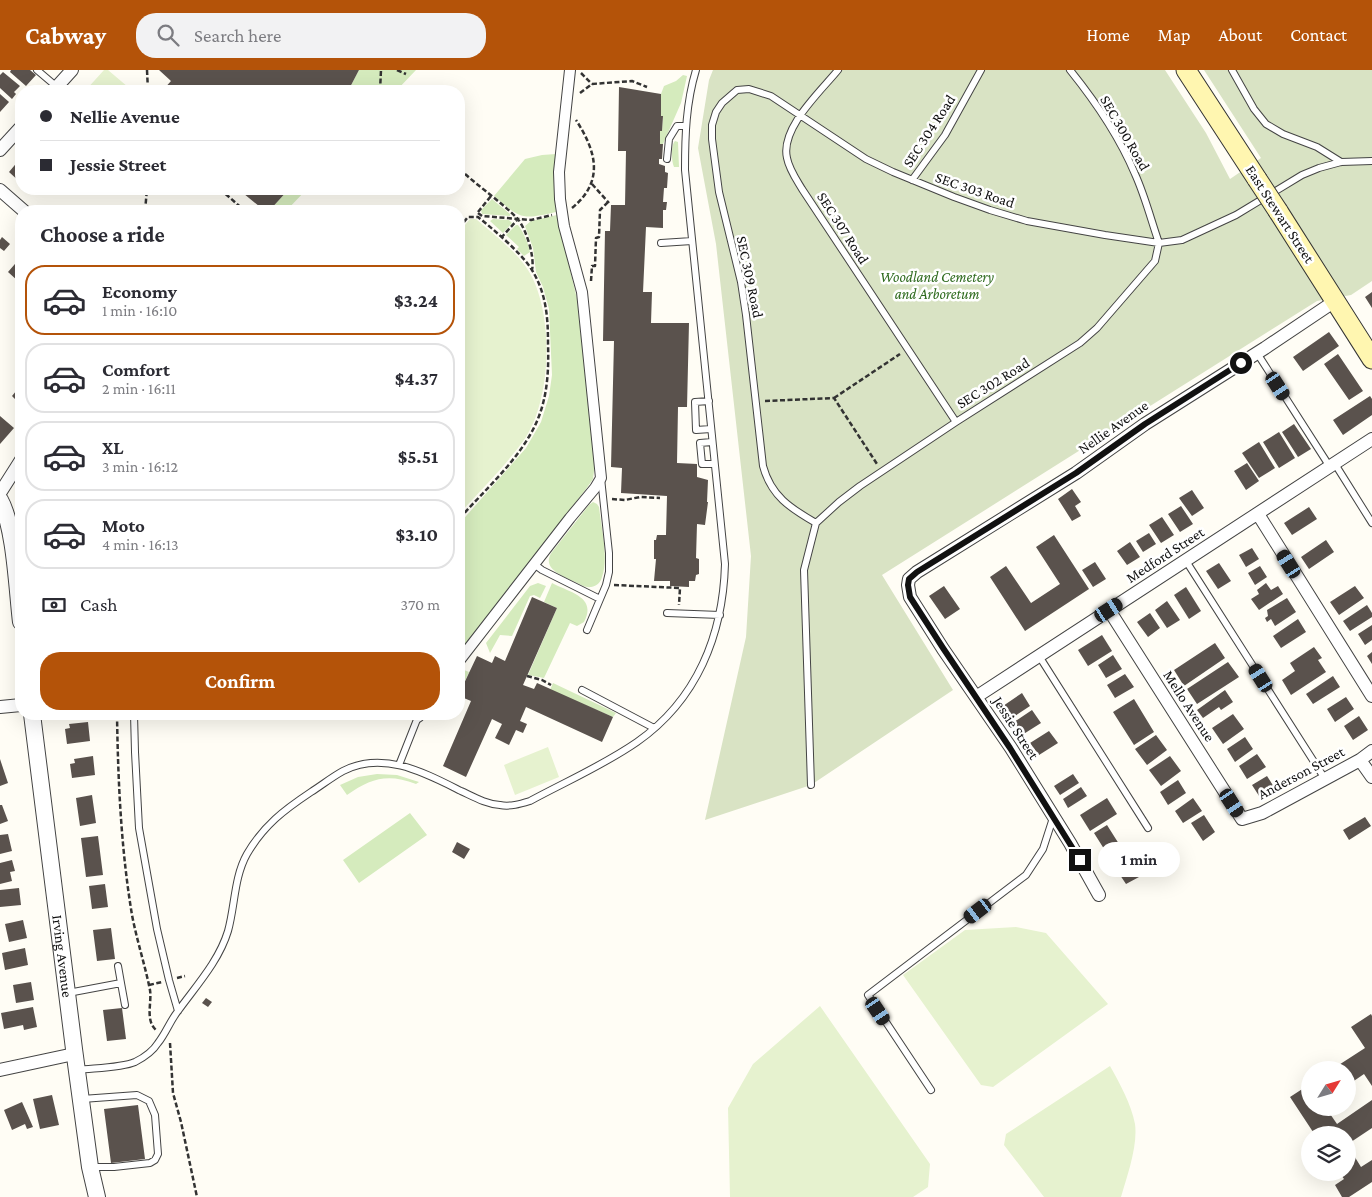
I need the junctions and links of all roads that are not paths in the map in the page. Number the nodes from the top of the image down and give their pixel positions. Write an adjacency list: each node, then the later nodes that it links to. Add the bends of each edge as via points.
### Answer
1 (37, 70): 10 (lane)
2 (72, 70): 11 (street)
3 (570, 70): 36 (street, via 559,172 560,199 582,292)
4 (696, 70): 13 (lane)
5 (838, 70): 12 (lane, SEC 307 Road)
6 (981, 70): 19 (lane, SEC 304 Road, via 945,135)
7 (1070, 70): 24 (lane, SEC 300 Road, via 1101,112 1125,153)
8 (1186, 70): 25 (main road, East Stewart Street, bridge)
9 (1232, 70): 18 (lane, via 1266,124 1317,147)
10 (51, 85)
11 (59, 85)
12 (799, 116): 19 (lane, SEC 303 Road, via 859,155); 29 (lane, SEC 307 Road, via 787,144 786,157 791,170); 40 (lane, SEC 309 Road, via 771,96 749,89 738,90 716,112 712,139 719,192 746,315 766,479 782,500)
13 (686, 126): 16 (lane, via 677,127 670,137); 22 (lane, via 685,170)
14 (15, 134): 15 (street)
15 (0, 150)
16 (667, 159)
17 (1372, 161): 18 (lane, SEC 303 Road)
18 (1341, 162): 24 (lane, SEC 303 Road, via 1302,175 1236,215 1182,240)
19 (912, 180): 24 (lane, SEC 303 Road, via 1027,221)
20 (0, 190): 21 (street)
21 (17, 205)
22 (692, 241): 23 (lane); 28 (lane)
23 (661, 243)
24 (1159, 243): 29 (lane, SEC 302 Road, via 1155,261 1080,343)
25 (1335, 301): 26 (street, Nellie Avenue); 27 (main road, East Stewart Street)
26 (1257, 353): 34 (lane); 45 (street, Nellie Avenue)
27 (1372, 359)
28 (708, 401): 30 (lane); 30 (lane, via 696,402 696,430)
29 (956, 422): 40 (lane, SEC 302 Road, via 849,494)
30 (711, 429): 32 (lane)
31 (1372, 439): 34 (street, Medford Street)
32 (712, 442): 33 (lane); 33 (lane, via 700,443 702,464)
33 (714, 464): 49 (lane, via 725,564)
34 (1333, 465): 39 (street, Medford Street); 41 (lane)
35 (15, 469): 37 (street)
36 (601, 478): 43 (street); 46 (lane, via 610,566)
37 (0, 493)
38 (0, 500): 44 (street, via 5,509)
39 (1258, 514): 42 (street, Medford Street); 54 (street)
40 (816, 523): 67 (lane, via 804,570)
41 (1372, 523)
42 (1186, 561): 47 (street, Medford Street); 66 (lane)
43 (534, 564): 46 (lane); 51 (street)
44 (15, 569)
45 (909, 579): 55 (street, Jessie Street, via 910,597)
46 (600, 599): 50 (lane)
47 (1109, 610): 52 (street, Medford Street); 69 (street, Mello Avenue)
48 (667, 613): 49 (lane)
49 (720, 615): 61 (lane, via 710,649 690,688)
50 (587, 630)
51 (465, 653)
52 (1039, 656): 55 (street, Medford Street); 70 (lane)
53 (582, 690): 61 (lane)
54 (1372, 696)
55 (976, 697): 68 (street, Jessie Street)
56 (15, 705): 57 (street)
57 (0, 707)
58 (33, 720): 74 (street, Irving Avenue)
59 (134, 720): 76 (lane, via 139,828 157,929)
60 (418, 720): 64 (lane)
61 (654, 728): 64 (lane, via 621,752 517,805 501,806 486,802)
62 (1372, 751): 63 (street, Anderson Street)
63 (1360, 760): 65 (street); 66 (street, Anderson Street)
64 (399, 765): 76 (lane, via 371,763 347,769 281,812 267,825 241,866 224,942)
65 (1372, 777)
66 (1325, 779): 69 (street, Anderson Street, via 1262,813)
67 (811, 785)
68 (1053, 816): 71 (street, Jessie Street); 79 (lane, via 1043,849 1026,875 868,995)
69 (1242, 819)
70 (1148, 828)
71 (1099, 894)
72 (118, 966): 73 (lane)
73 (122, 983): 74 (lane); 75 (lane)
74 (67, 993): 77 (street, Irving Avenue)
75 (125, 1004)
76 (178, 1011): 77 (lane, via 158,1045 134,1062)
77 (75, 1062): 78 (street); 80 (street, Irving Avenue)
78 (0, 1070)
79 (931, 1090)
80 (81, 1099): 81 (street, Irving Avenue); 81 (lane, via 137,1095 148,1101 155,1115 158,1154 155,1160 123,1166)
81 (90, 1167): 82 (street, Irving Avenue)
82 (97, 1197)

